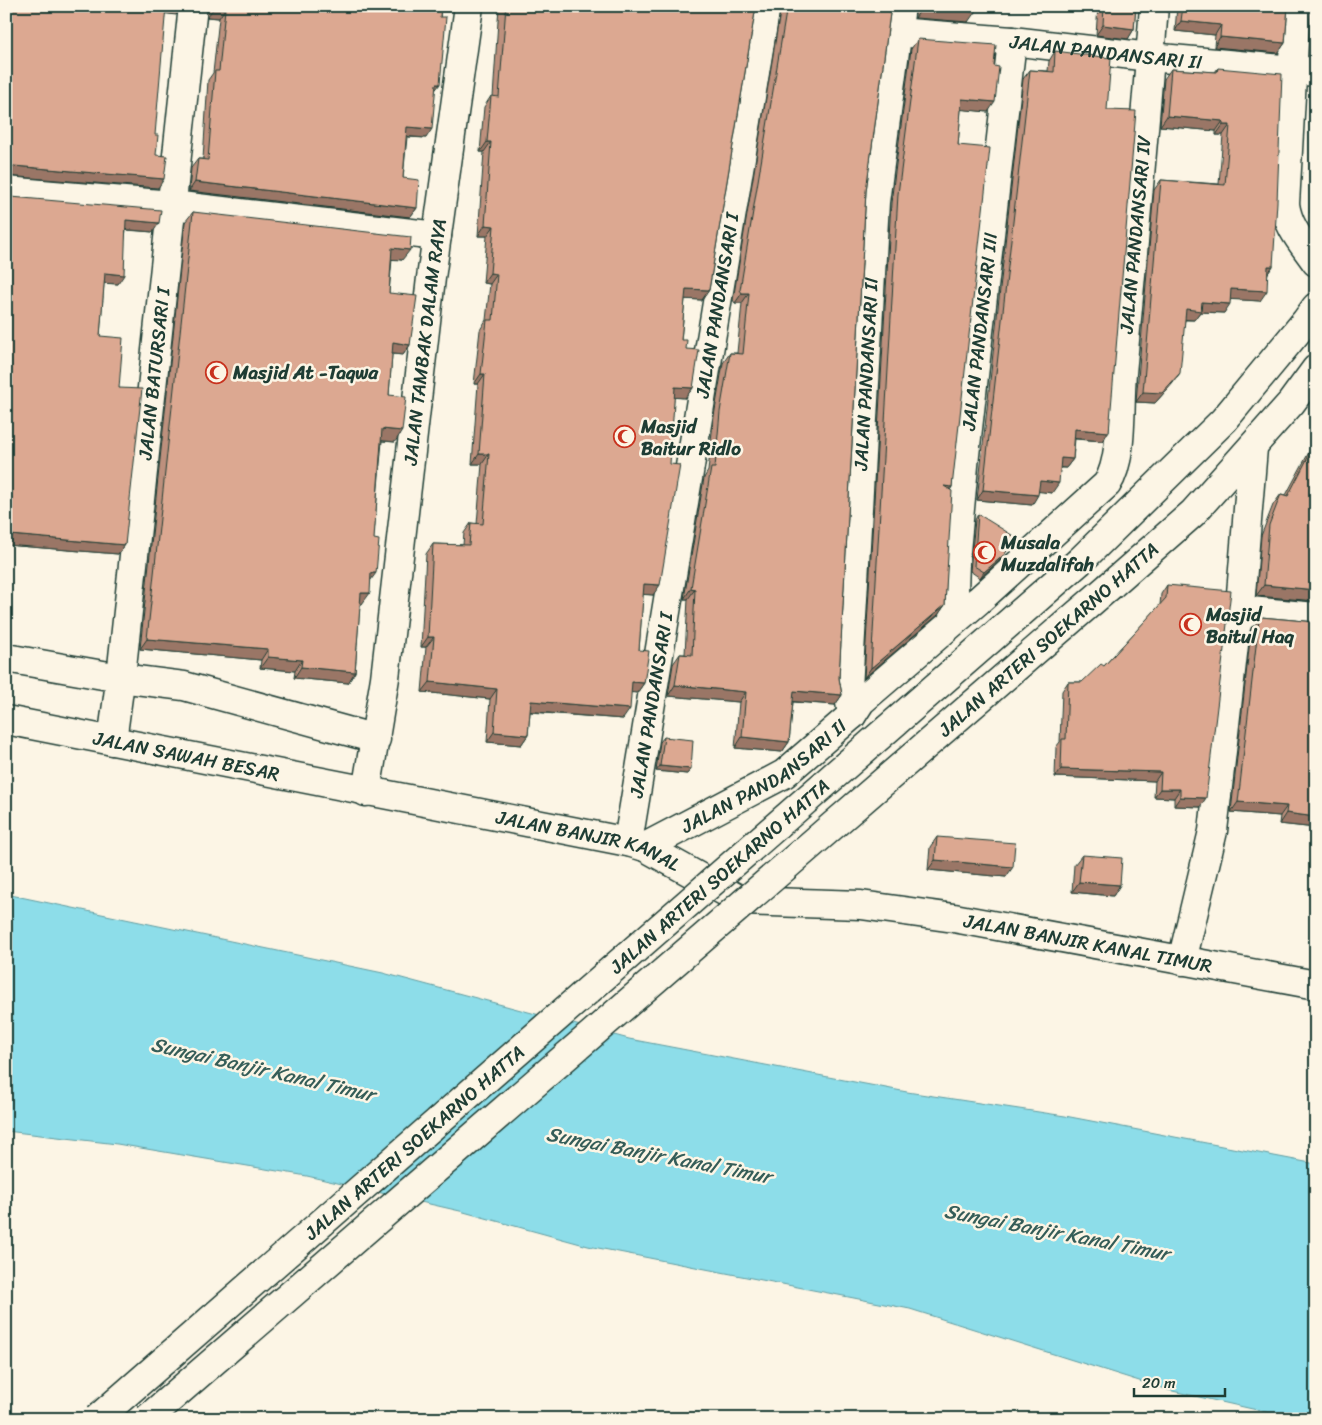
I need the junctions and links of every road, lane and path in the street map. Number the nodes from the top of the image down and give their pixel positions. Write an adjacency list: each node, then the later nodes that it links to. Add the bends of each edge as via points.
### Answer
1 (193, 6): 11 (street, JALAN BATURSARI I)
2 (469, 6): 12 (street, JALAN TAMBAK DALAM RAYA)
3 (766, 6): 28 (street, JALAN PANDANSARI I)
4 (1154, 6): 8 (street, JALAN PANDANSARI IV)
5 (1296, 6): 9 (street)
6 (899, 19): 7 (street, JALAN PANDANSARI II); 23 (street, JALAN PANDANSARI II, via 874,202 848,689)
7 (1012, 41): 8 (street, JALAN PANDANSARI II); 20 (street, JALAN PANDANSARI III, via 965,455)
8 (1150, 57): 9 (street, JALAN PANDANSARI II); 17 (street, JALAN PANDANSARI IV, via 1119,406)
9 (1304, 70): 13 (street, via 1285,204 1292,228)
10 (6, 191): 11 (street)
11 (172, 205): 12 (street); 22 (street, JALAN BATURSARI I)
12 (437, 236): 25 (street, JALAN TAMBAK DALAM RAYA)
13 (1316, 262)
14 (1316, 307): 32 (street, JALAN ARTERI SOEKARNO HATTA, bridge, via 1224,420 1080,561)
15 (1316, 369): 16 (street, JALAN ARTERI SOEKARNO HATTA)
16 (1253, 448): 19 (street); 33 (street, JALAN ARTERI SOEKARNO HATTA, bridge, via 1193,512 1111,585)
17 (1117, 464): 20 (street, JALAN PANDANSARI II, via 1107,484)
18 (1316, 617): 19 (street, via 1250,611)
19 (1239, 618): 30 (street, via 1213,831)
20 (953, 621): 23 (street, JALAN PANDANSARI II, via 861,701)
21 (6, 658): 22 (street)
22 (121, 673): 25 (street); 26 (street, JALAN BATURSARI I)
23 (852, 715): 28 (street, JALAN PANDANSARI II, via 784,774)
24 (6, 720): 26 (street, JALAN SAWAH BESAR)
25 (377, 733): 27 (street, JALAN TAMBAK DALAM RAYA)
26 (112, 741): 27 (street, JALAN SAWAH BESAR)
27 (366, 792): 28 (street, JALAN BANJIR KANAL)
28 (636, 845): 29 (street, JALAN BANJIR KANAL, via 742,901)
29 (861, 905): 30 (street, JALAN BANJIR KANAL TIMUR, via 954,918)
30 (1182, 961): 31 (street, JALAN BANJIR KANAL TIMUR)
31 (1316, 985)
32 (97, 1419)
33 (147, 1419)

